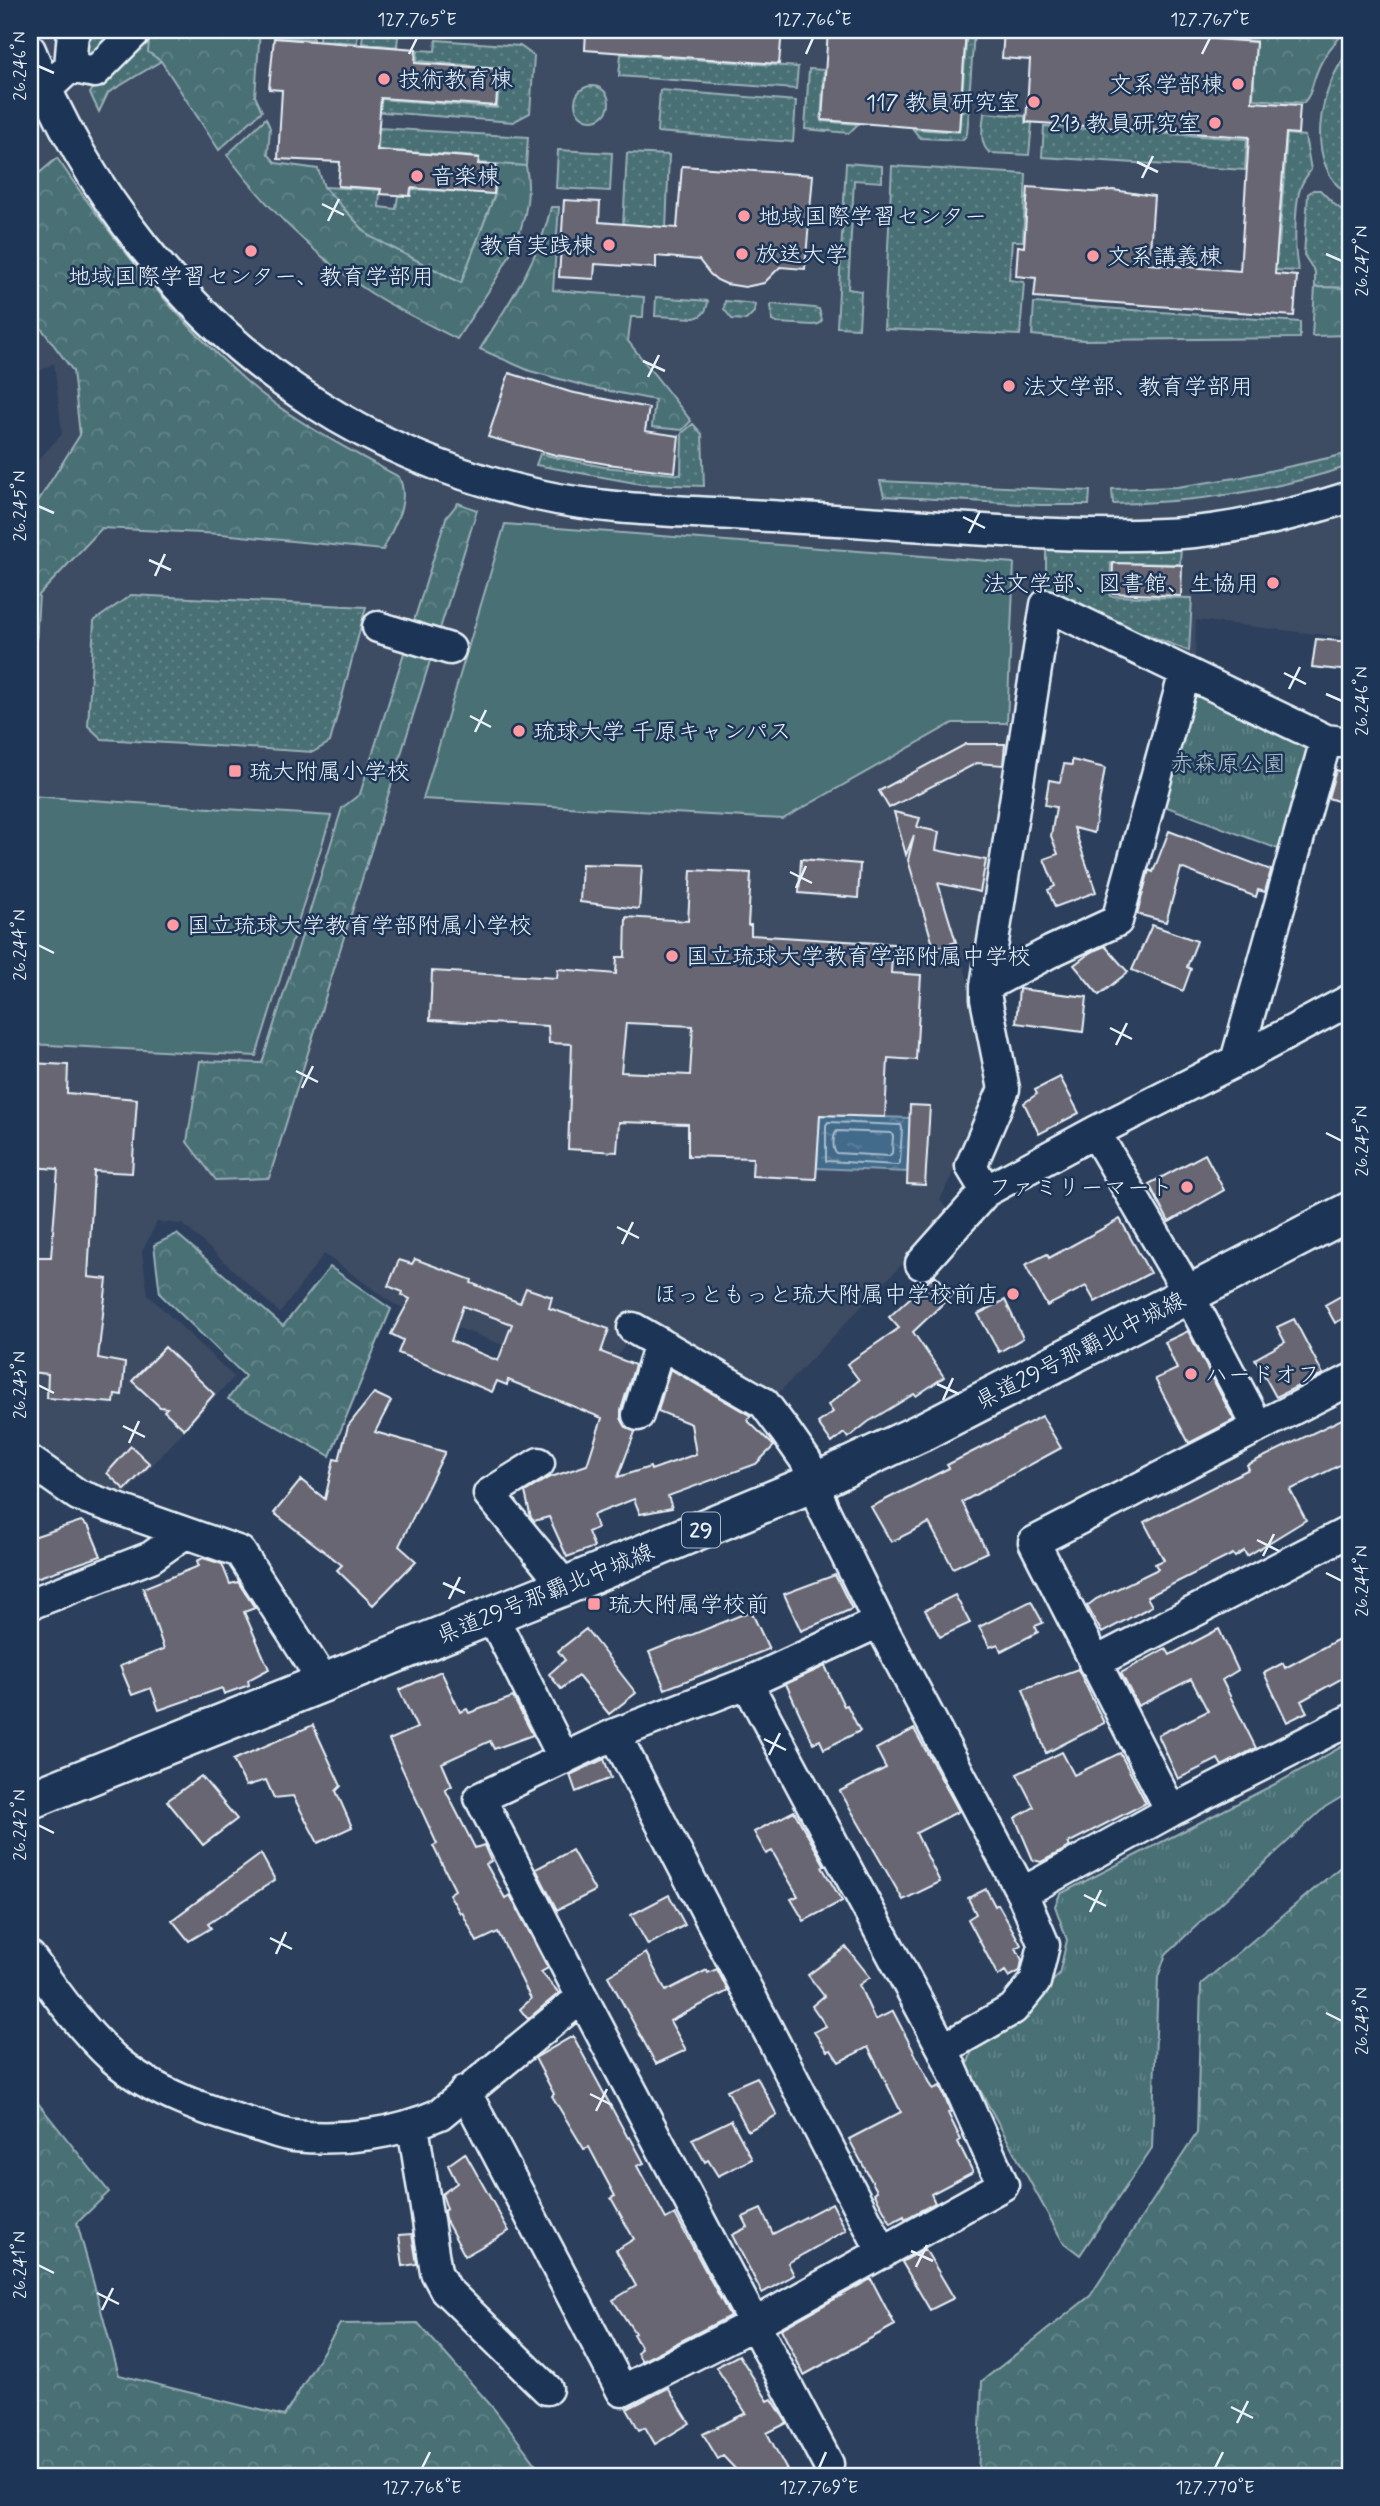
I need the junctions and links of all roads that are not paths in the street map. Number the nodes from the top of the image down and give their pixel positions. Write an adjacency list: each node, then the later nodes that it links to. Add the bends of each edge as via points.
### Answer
1 (76, 30): 4 (street)
2 (137, 30): 4 (street, via 95,72)
3 (30, 50): 5 (street)
4 (70, 67): 5 (street)
5 (45, 88): 6 (street, via 107,195 149,251 251,356 334,415 418,444 471,477 539,495 650,510 1100,534 1195,531 1267,520)
6 (1350, 497)
7 (378, 627): 8 (street)
8 (450, 649)
9 (1185, 672): 10 (street); 11 (street, via 1117,921); 11 (street, via 1046,605)
10 (1338, 741): 13 (street)
11 (986, 986): 15 (street, via 1004,1089 971,1166)
12 (1350, 1000): 13 (street)
13 (1236, 1061): 14 (street)
14 (1095, 1132): 15 (street); 18 (street)
15 (986, 1191): 17 (street)
16 (1350, 1211): 18 (main road, 県道29号那覇北中城線 / 29)
17 (921, 1264)
18 (1189, 1294): 23 (street); 26 (main road, 県道29号那覇北中城線 / 29)
19 (633, 1328): 20 (street)
20 (660, 1343): 22 (street); 26 (street, via 764,1403 806,1461)
21 (1350, 1380): 23 (street)
22 (638, 1415)
23 (1258, 1427): 33 (street, via 1034,1542)
24 (30, 1461): 28 (street, via 78,1495)
25 (538, 1463): 29 (street, via 489,1494)
26 (813, 1483): 29 (main road, 県道29号那覇北中城線 / 29); 32 (street)
27 (1350, 1531): 33 (street)
28 (185, 1533): 30 (street, via 151,1557); 34 (street, via 240,1552)
29 (565, 1586): 31 (main road, 県道29号那覇北中城線 / 29)
30 (30, 1604)
31 (492, 1615): 34 (main road, 県道29号那覇北中城線 / 29); 38 (street)
32 (879, 1622): 35 (street); 41 (street)
33 (1094, 1663): 40 (street)
34 (322, 1683): 39 (main road, 県道29号那覇北中城線 / 29)
35 (747, 1683): 37 (street); 44 (street)
36 (1350, 1720): 40 (street)
37 (615, 1734): 38 (street); 47 (street)
38 (564, 1759): 43 (street, via 480,1798)
39 (30, 1800)
40 (1171, 1811): 41 (street)
41 (1022, 1893): 44 (street, via 1044,1945 1035,1982 1013,2009)
42 (30, 1957): 46 (street, via 80,2025 116,2060 194,2104 292,2136 353,2137)
43 (582, 1997): 45 (street); 48 (street)
44 (943, 2049): 47 (street, via 1003,2185)
45 (466, 2091): 46 (street, via 440,2114); 48 (street, via 622,2391)
46 (413, 2126): 49 (street, via 436,2272 445,2289)
47 (883, 2253): 48 (street)
48 (754, 2324): 50 (street)
49 (547, 2389)
50 (828, 2464)

